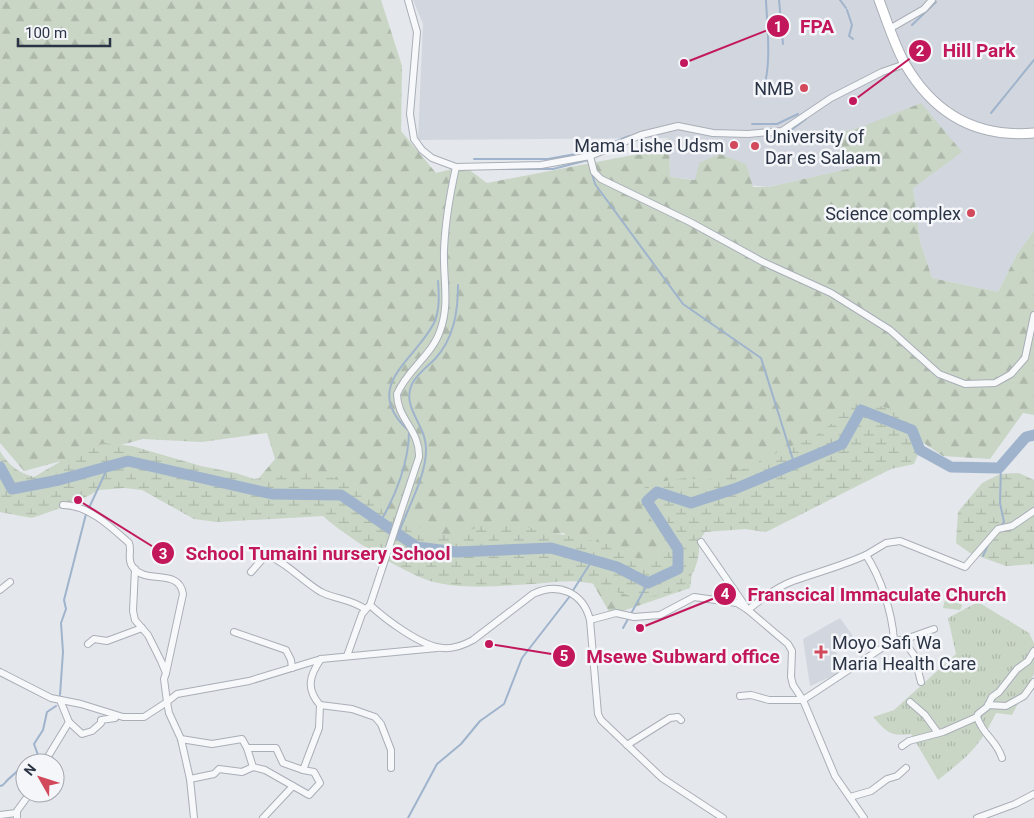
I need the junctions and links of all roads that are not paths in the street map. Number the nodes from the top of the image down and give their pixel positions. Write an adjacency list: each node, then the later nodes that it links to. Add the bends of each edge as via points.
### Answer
1 (408, 0): 8 (street, via 417,32 410,114 414,139 432,158)
2 (879, 0): 4 (street)
3 (932, 0): 4 (street, via 924,9)
4 (891, 28): 5 (street)
5 (905, 64): 6 (street, via 940,108 968,125 999,134); 7 (street, via 831,98 782,131 714,133 678,126 641,135)
6 (1034, 133)
7 (590, 156): 8 (street, via 541,164); 9 (street, via 594,172 608,182 831,293 890,330 939,374 964,384 982,385 1004,378 1025,358)
8 (456, 167): 18 (street, via 446,226 446,304 441,330 432,348 397,394 397,403 418,438 419,457)
9 (1034, 315)
10 (62, 505): 14 (street, via 77,505 88,510 129,542 130,562)
11 (1034, 511): 13 (street, via 1012,526 998,529 965,567 900,541 886,543)
12 (701, 542): 19 (street)
13 (866, 555): 19 (street, via 835,569 794,580); 24 (street, via 886,600)
14 (136, 569): 21 (street, via 133,611); 33 (street, via 146,577 174,579 183,589)
15 (251, 572): 18 (street, via 266,556 286,565 323,593)
16 (10, 582): 17 (street)
17 (0, 590)
18 (368, 607): 27 (street, via 417,638); 29 (street)
19 (748, 610): 20 (street, via 737,604 694,596 660,615 634,617 616,613); 38 (street, via 788,644 792,651 791,677)
20 (590, 620): 27 (street, via 577,595 564,589 549,588 533,594 473,640); 49 (street, via 598,714)
21 (142, 628): 26 (street, via 107,641 94,639); 33 (street)
22 (934, 629): 25 (street)
23 (234, 632): 31 (street, via 286,650)
24 (894, 640): 25 (street); 38 (street)
25 (903, 640): 34 (street, via 914,655)
26 (88, 644)
27 (441, 648): 29 (street)
28 (1034, 651): 41 (street, via 1028,662 1017,669)
29 (347, 656): 30 (street)
30 (321, 658): 31 (street); 42 (street, via 309,688)
31 (292, 668): 39 (street, via 249,681 177,694)
32 (0, 672): 37 (street)
33 (166, 673): 39 (street)
34 (921, 682)
35 (1034, 682): 41 (street, via 1024,696 1006,706)
36 (740, 696): 38 (street)
37 (60, 700): 43 (street); 46 (street)
38 (803, 700): 61 (street, via 826,758)
39 (167, 702): 43 (street, via 144,717); 48 (street)
40 (910, 702): 47 (street)
41 (988, 704): 44 (street)
42 (320, 705): 55 (street, via 352,709 375,717 391,750); 57 (street, via 319,728)
43 (123, 717): 46 (street, via 101,720 92,731 82,734)
44 (977, 717): 47 (street); 53 (street)
45 (681, 720): 49 (street, via 670,718)
46 (69, 722): 52 (street)
47 (938, 733): 50 (street)
48 (181, 739): 51 (street, via 212,744 242,739); 58 (street)
49 (627, 745): 67 (street, via 662,778)
50 (902, 746)
51 (247, 748): 54 (street); 57 (street, via 276,748 283,763)
52 (50, 753)
53 (1002, 758)
54 (253, 767): 58 (street, via 242,772 218,769 214,774); 59 (street)
55 (391, 768)
56 (906, 768): 61 (street, via 871,792)
57 (303, 770): 59 (street, via 314,772 320,783 309,795)
58 (190, 779): 65 (street)
59 (293, 786): 66 (street)
60 (1034, 794): 69 (street)
61 (850, 797): 68 (street)
62 (24, 803): 64 (street)
63 (0, 815): 64 (street)
64 (16, 816)
65 (194, 818)
66 (263, 818)
67 (723, 818)
68 (864, 818)
69 (977, 818)

